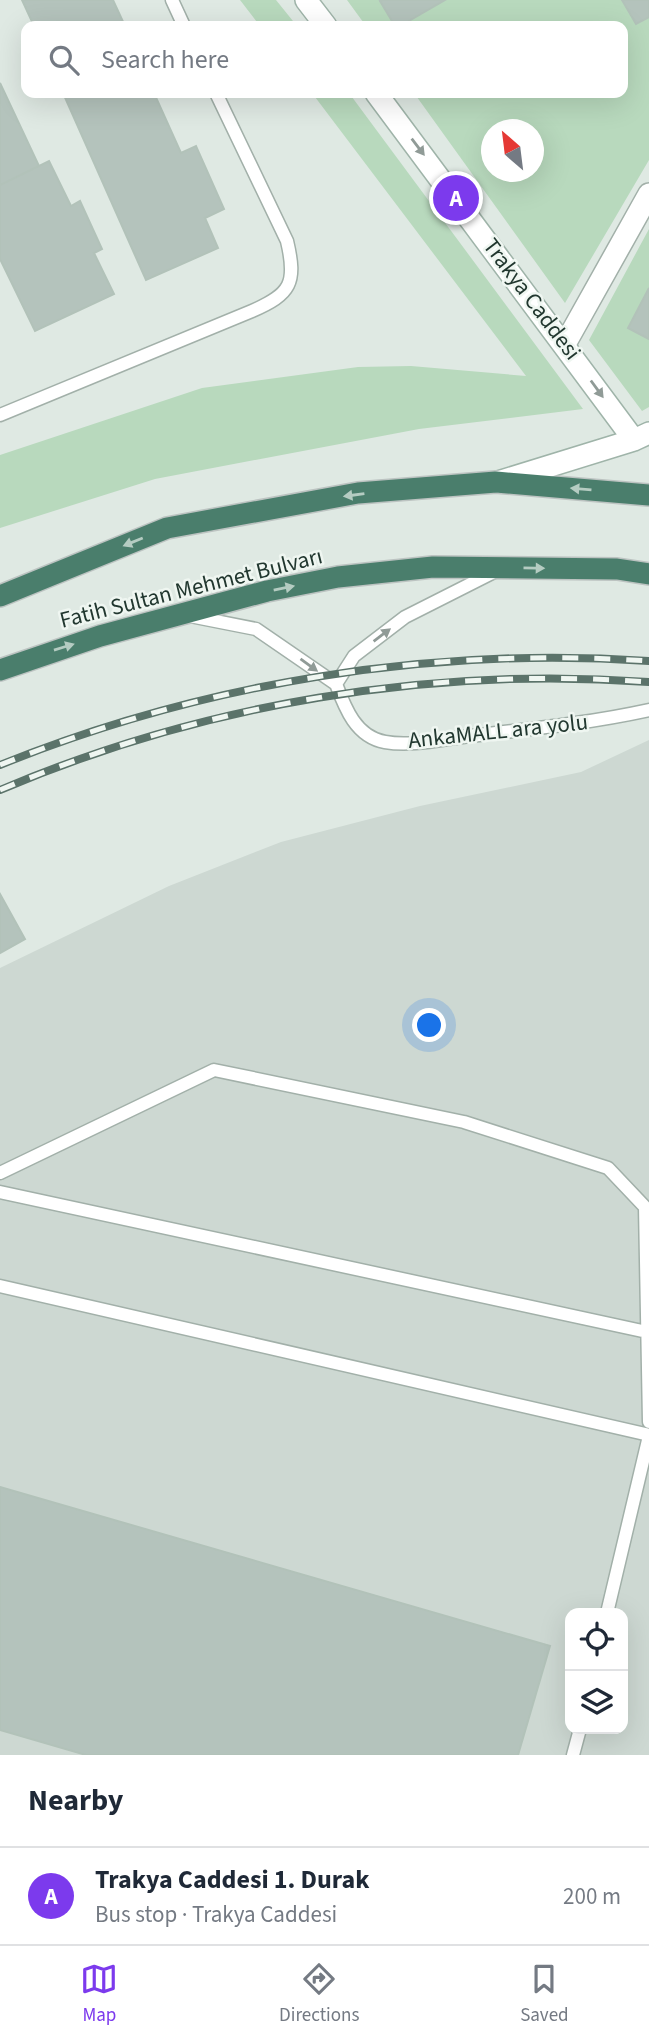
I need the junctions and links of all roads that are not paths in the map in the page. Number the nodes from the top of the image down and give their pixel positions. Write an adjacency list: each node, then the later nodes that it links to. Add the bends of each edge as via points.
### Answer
1 (172, 0): 3 (lane)
2 (306, 0): 4 (main road)
3 (182, 21)
4 (322, 21)
5 (218, 98): 9 (lane, via 287,241 292,280 283,295)
6 (380, 98): 8 (main road, Trakya Caddesi, one-way to 8)
7 (649, 194): 8 (main road)
8 (565, 344): 10 (main road, Trakya Caddesi, one-way to 10)
9 (0, 415)
10 (642, 437): 11 (main road)
11 (496, 482): 12 (highway, Fatih Sultan Mehmet Bulvarı, one-way to 11); 15 (highway, Fatih Sultan Mehmet Bulvarı, one-way to 15, via 358,494 167,528)
12 (649, 495)
13 (503, 568): 14 (highway, Fatih Sultan Mehmet Bulvarı, one-way to 14); 16 (highway, Fatih Sultan Mehmet Bulvarı, one-way to 13, via 338,577 433,567); 18 (lane, one-way to 13, via 354,656 405,617)
14 (649, 573)
15 (0, 596)
16 (180, 615): 17 (highway, Fatih Sultan Mehmet Bulvarı, one-way to 16); 18 (lane, one-way to 18, via 256,629)
17 (0, 670)
18 (336, 684): 19 (lane, AnkaMALL ara yolu, via 347,714 362,731 384,742 601,720)
19 (649, 710)
20 (0, 1173): 23 (lane, via 214,1070 464,1122 608,1168 645,1207)
21 (0, 1192): 23 (lane)
22 (0, 1286): 25 (lane)
23 (647, 1332): 24 (lane)
24 (649, 1422)
25 (649, 1436): 26 (lane)
26 (608, 1608)
27 (579, 1734): 28 (lane)
28 (573, 1755)

